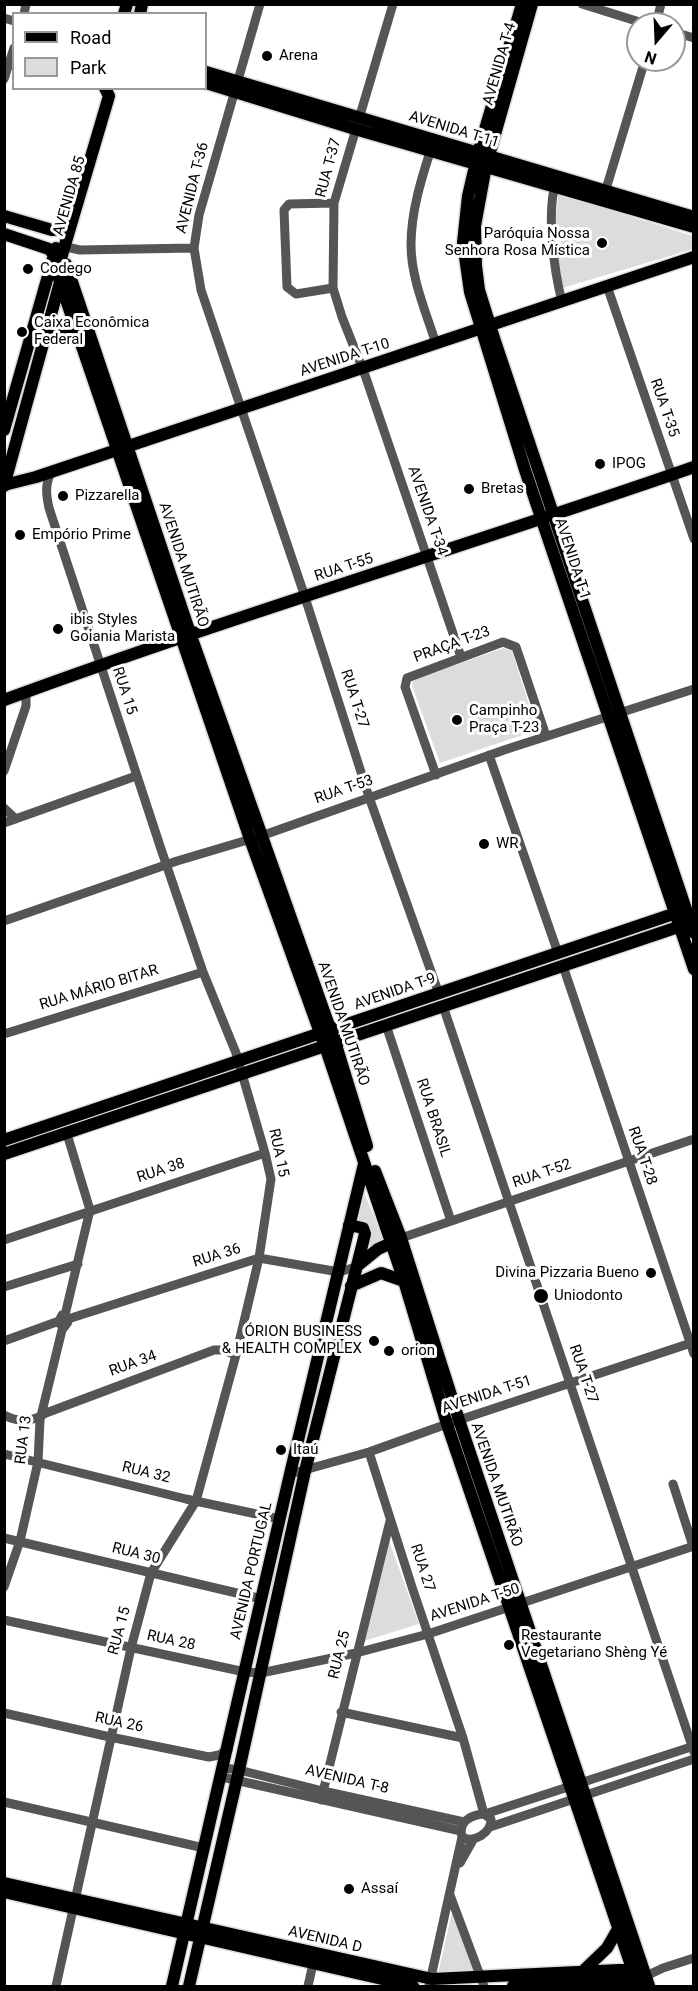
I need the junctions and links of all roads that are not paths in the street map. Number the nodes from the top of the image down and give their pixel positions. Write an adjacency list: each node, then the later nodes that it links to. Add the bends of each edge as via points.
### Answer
1 (260, 4): 12 (street, AVENIDA T-36)
2 (393, 4): 16 (street, RUA T-37)
3 (522, 4): 18 (main road, AVENIDA T-4)
4 (532, 4): 18 (main road, AVENIDA T-4)
5 (582, 4): 6 (street)
6 (626, 18)
7 (12, 54): 10 (street)
8 (207, 72): 12 (main road, AVENIDA T-11)
9 (641, 72): 20 (street)
10 (4, 80)
11 (207, 83): 12 (main road, AVENIDA T-11)
12 (236, 86): 16 (main road, AVENIDA T-11); 28 (street, AVENIDA T-36, via 199,215)
13 (103, 90): 25 (main road, AVENIDA 85)
14 (105, 90): 32 (main road, via 109,96 57,272)
15 (116, 90): 27 (main road, AVENIDA 85)
16 (357, 123): 17 (main road, AVENIDA T-11); 18 (main road, AVENIDA T-11); 21 (street, RUA T-37)
17 (431, 149): 18 (main road, AVENIDA T-11); 39 (street, via 417,194 411,244 418,287)
18 (482, 159): 19 (main road, AVENIDA T-11); 36 (main road, AVENIDA T-1, via 468,196 463,243 470,292)
19 (556, 181): 20 (main road, AVENIDA T-11); 24 (main road, AVENIDA T-11); 35 (street, via 553,253)
20 (606, 189): 23 (main road, AVENIDA T-11)
21 (334, 203): 34 (street, RUA T-37); 34 (street, via 289,204 284,210 286,287 296,294)
22 (4, 216): 25 (main road)
23 (693, 217)
24 (693, 227)
25 (61, 230): 29 (main road, AVENIDA 85)
26 (4, 234): 29 (main road, via 49,249)
27 (71, 248): 28 (street); 31 (main road, AVENIDA 85)
28 (194, 248): 41 (street, AVENIDA T-36, via 201,290)
29 (54, 255): 42 (main road, AVENIDA 85)
30 (693, 257): 33 (main road, AVENIDA T-10)
31 (66, 264): 32 (main road, AVENIDA 85); 43 (main road, AVENIDA MUTIRÃO)
32 (60, 282): 37 (main road, AVENIDA 85); 38 (main road, AVENIDA MUTIRÃO)
33 (607, 286): 35 (main road, AVENIDA T-10); 47 (street, RUA T-35)
34 (333, 288): 40 (street, RUA T-37)
35 (562, 302): 36 (main road, AVENIDA T-10)
36 (485, 327): 39 (main road, AVENIDA T-10); 50 (main road, AVENIDA T-1)
37 (45, 332): 38 (main road, via 61,327); 44 (main road, AVENIDA 85)
38 (79, 336): 43 (main road, AVENIDA MUTIRÃO)
39 (436, 344): 40 (main road, AVENIDA T-10)
40 (364, 372): 41 (main road, AVENIDA T-10); 52 (street, AVENIDA T-34)
41 (241, 411): 43 (main road, AVENIDA T-10); 53 (street, RUA T-27)
42 (4, 430)
43 (123, 447): 46 (main road, AVENIDA T-10); 54 (main road, AVENIDA MUTIRÃO)
44 (13, 458): 48 (main road, via 19,471); 49 (main road, AVENIDA 85)
45 (693, 468): 47 (main road, RUA T-55)
46 (51, 472): 48 (main road, AVENIDA T-10); 56 (street, RUA 15, via 46,494 49,508)
47 (671, 475): 50 (main road, RUA T-55); 51 (street, RUA T-35)
48 (36, 477): 49 (main road, AVENIDA T-10)
49 (5, 485)
50 (548, 517): 52 (main road, RUA T-55); 60 (main road, AVENIDA T-1)
51 (693, 539)
52 (427, 557): 53 (main road, RUA T-55); 55 (street, AVENIDA T-34)
53 (304, 596): 54 (main road, RUA T-55); 66 (street, RUA T-27)
54 (186, 637): 56 (main road, RUA T-55); 70 (main road, AVENIDA MUTIRÃO)
55 (461, 657): 61 (street, PRAÇA T-23, via 503,642 516,647); 64 (street, PRAÇA T-23, via 407,678 405,687)
56 (100, 666): 58 (main road, RUA T-55); 65 (street, RUA 15)
57 (693, 689): 60 (street, RUA T-53)
58 (26, 693): 59 (main road, RUA T-55); 63 (street, via 26,706)
59 (4, 700)
60 (614, 716): 61 (street, RUA T-53); 72 (main road, AVENIDA T-1)
61 (546, 736): 62 (street, RUA T-53)
62 (489, 755): 64 (street, RUA T-53); 75 (street)
63 (4, 771)
64 (436, 775): 66 (street, RUA T-53)
65 (136, 776): 68 (street); 71 (street, RUA 15)
66 (369, 797): 70 (street, RUA T-53); 79 (street, RUA T-27)
67 (4, 808): 68 (street)
68 (16, 819): 69 (street)
69 (4, 823)
70 (255, 837): 71 (street, RUA T-53); 83 (main road, AVENIDA MUTIRÃO)
71 (167, 864): 73 (street, RUA T-53); 78 (street, RUA 15)
72 (685, 910): 74 (main road, AVENIDA T-1); 75 (main road, AVENIDA T-9)
73 (4, 921)
74 (689, 926): 76 (main road, AVENIDA T-9); 77 (main road, AVENIDA T-1)
75 (558, 953): 79 (main road, AVENIDA T-9)
76 (562, 966): 80 (main road, AVENIDA T-9); 90 (street, RUA T-28)
77 (693, 969)
78 (203, 972): 82 (street, RUA MÁRIO BITAR); 84 (street, RUA 15)
79 (438, 993): 83 (main road, AVENIDA T-9)
80 (443, 1006): 81 (main road, AVENIDA T-9); 92 (street, RUA T-27)
81 (386, 1025): 83 (main road, AVENIDA T-9); 95 (street, RUA BRASIL)
82 (4, 1034)
83 (327, 1038): 84 (main road, AVENIDA T-9); 91 (main road, AVENIDA MUTIRÃO); 99 (main road, AVENIDA MUTIRÃO)
84 (240, 1068): 85 (main road, AVENIDA T-9); 87 (main road, AVENIDA T-9); 88 (street, RUA 15)
85 (67, 1134): 89 (main road, AVENIDA T-9); 93 (street, RUA 13)
86 (693, 1139): 90 (street, RUA T-52)
87 (4, 1140)
88 (265, 1153): 93 (street, RUA 38); 100 (street, RUA 15, via 271,1179)
89 (4, 1154)
90 (628, 1161): 92 (street, RUA T-52); 109 (street, RUA T-28)
91 (364, 1163): 96 (main road, AVENIDA PORTUGAL); 99 (main road, AVENIDA MUTIRÃO)
92 (509, 1201): 95 (street, RUA T-52); 112 (street, RUA T-27)
93 (90, 1210): 94 (street, RUA 38); 97 (street, RUA 13)
94 (66, 1219): 97 (street, via 79,1220); 98 (street, RUA 38)
95 (451, 1221): 99 (street, RUA T-52)
96 (349, 1225): 102 (main road, AVENIDA PORTUGAL, via 363,1228 364,1234); 103 (main road, AVENIDA PORTUGAL)
97 (87, 1226): 101 (street, RUA 13)
98 (4, 1240)
99 (396, 1240): 102 (main road, RUA 36); 104 (main road, AVENIDA MUTIRÃO); 115 (main road, AVENIDA MUTIRÃO)
100 (259, 1258): 103 (street, RUA 36); 107 (street, RUA 36); 111 (street, RUA 15)
101 (78, 1264): 106 (street); 107 (street, RUA 13)
102 (356, 1267): 103 (street, RUA 36); 105 (main road, AVENIDA PORTUGAL)
103 (339, 1272): 120 (main road, AVENIDA PORTUGAL)
104 (404, 1281): 105 (main road, via 381,1273); 115 (main road, AVENIDA MUTIRÃO)
105 (351, 1286): 119 (main road, AVENIDA PORTUGAL)
106 (4, 1287)
107 (64, 1320): 108 (street, RUA 36); 114 (street, RUA 13)
108 (4, 1341)
109 (692, 1343): 110 (street, RUA T-28); 112 (street, AVENIDA T-51)
110 (693, 1354)
111 (236, 1355): 114 (street, RUA 34, via 214,1350); 122 (street, RUA 15)
112 (570, 1383): 115 (street, AVENIDA T-51); 128 (street, RUA T-27)
113 (4, 1414): 114 (street, via 26,1421)
114 (40, 1418): 118 (street, RUA 13)
115 (453, 1422): 116 (street, AVENIDA T-51); 132 (main road, AVENIDA MUTIRÃO)
116 (369, 1452): 119 (street, AVENIDA T-51); 124 (street, RUA 27)
117 (4, 1454): 118 (street, RUA 32)
118 (38, 1462): 122 (street, RUA 32); 126 (street, RUA 13)
119 (305, 1471): 120 (street, AVENIDA T-51); 138 (main road, AVENIDA PORTUGAL)
120 (290, 1474): 123 (main road, AVENIDA PORTUGAL)
121 (672, 1484): 127 (street)
122 (196, 1501): 123 (street, RUA 32); 129 (street, RUA 15)
123 (280, 1519): 131 (main road, AVENIDA PORTUGAL)
124 (391, 1519): 134 (street, RUA 27); 136 (street, RUA 25)
125 (4, 1538): 126 (street, RUA 30)
126 (20, 1541): 129 (street, RUA 30); 130 (street, RUA 13)
127 (693, 1546): 128 (street, AVENIDA T-50)
128 (632, 1567): 132 (street, AVENIDA T-50); 145 (street, RUA T-27)
129 (151, 1573): 131 (street, RUA 30); 135 (street, RUA 15)
130 (4, 1587)
131 (261, 1599): 137 (main road, AVENIDA PORTUGAL)
132 (515, 1605): 134 (street, AVENIDA T-50); 150 (main road, AVENIDA MUTIRÃO)
133 (4, 1620): 135 (street, RUA 28)
134 (428, 1634): 136 (street, AVENIDA T-50); 141 (street, RUA 27)
135 (130, 1648): 137 (street, RUA 28); 143 (street, RUA 15)
136 (356, 1653): 138 (street, AVENIDA T-50); 139 (street, RUA 25)
137 (245, 1672): 138 (street, RUA 28); 146 (main road, AVENIDA PORTUGAL)
138 (261, 1673): 149 (main road, AVENIDA PORTUGAL)
139 (341, 1712): 142 (street); 151 (street, RUA 25)
140 (4, 1713): 143 (street, RUA 26)
141 (460, 1727): 142 (street); 144 (street, RUA 27)
142 (446, 1734): 144 (street)
143 (110, 1737): 146 (street, RUA 26, via 209,1757); 157 (street, RUA 15)
144 (463, 1738): 152 (street, RUA 27)
145 (693, 1748): 150 (street)
146 (228, 1750): 148 (main road, AVENIDA PORTUGAL)
147 (693, 1759): 153 (street)
148 (223, 1772): 149 (street, AVENIDA T-8); 161 (main road, AVENIDA PORTUGAL)
149 (238, 1775): 151 (street, AVENIDA T-8); 169 (main road, AVENIDA PORTUGAL)
150 (576, 1785): 153 (main road, AVENIDA MUTIRÃO); 155 (street)
151 (322, 1796): 159 (street, AVENIDA T-8)
152 (479, 1796): 155 (street, RUA 27); 156 (street, RUA 27)
153 (580, 1797): 158 (street); 168 (main road); 173 (main road)
154 (4, 1802): 157 (street)
155 (485, 1814): 156 (street); 158 (street, RUA 27, via 491,1819)
156 (474, 1816): 159 (street)
157 (91, 1821): 161 (street); 166 (street, RUA 15)
158 (490, 1827): 160 (street)
159 (462, 1830): 160 (street, AVENIDA T-8, via 468,1840); 162 (street)
160 (473, 1840): 162 (street)
161 (204, 1848): 167 (main road, AVENIDA PORTUGAL)
162 (454, 1873): 165 (street)
163 (4, 1883): 166 (main road, AVENIDA D)
164 (4, 1892): 166 (main road, AVENIDA D)
165 (450, 1895): 174 (street); 175 (street)
166 (73, 1904): 167 (main road, AVENIDA D); 176 (street, RUA 15)
167 (185, 1929): 169 (main road, AVENIDA D); 177 (main road, AVENIDA PORTUGAL)
168 (618, 1929): 172 (main road, via 607,1948); 173 (main road)
169 (202, 1933): 171 (main road, AVENIDA D); 175 (main road, AVENIDA D); 178 (main road, AVENIDA PORTUGAL)
170 (693, 1959): 173 (street)
171 (313, 1964): 179 (street); 180 (main road, AVENIDA D)
172 (581, 1972): 173 (main road, AVENIDA D); 174 (main road, AVENIDA D)
173 (641, 1978): 181 (main road)
174 (482, 1982): 175 (main road, AVENIDA D)
175 (431, 1983)
176 (56, 1986)
177 (172, 1986)
178 (189, 1986)
179 (308, 1986)
180 (413, 1986)
181 (513, 1986)

